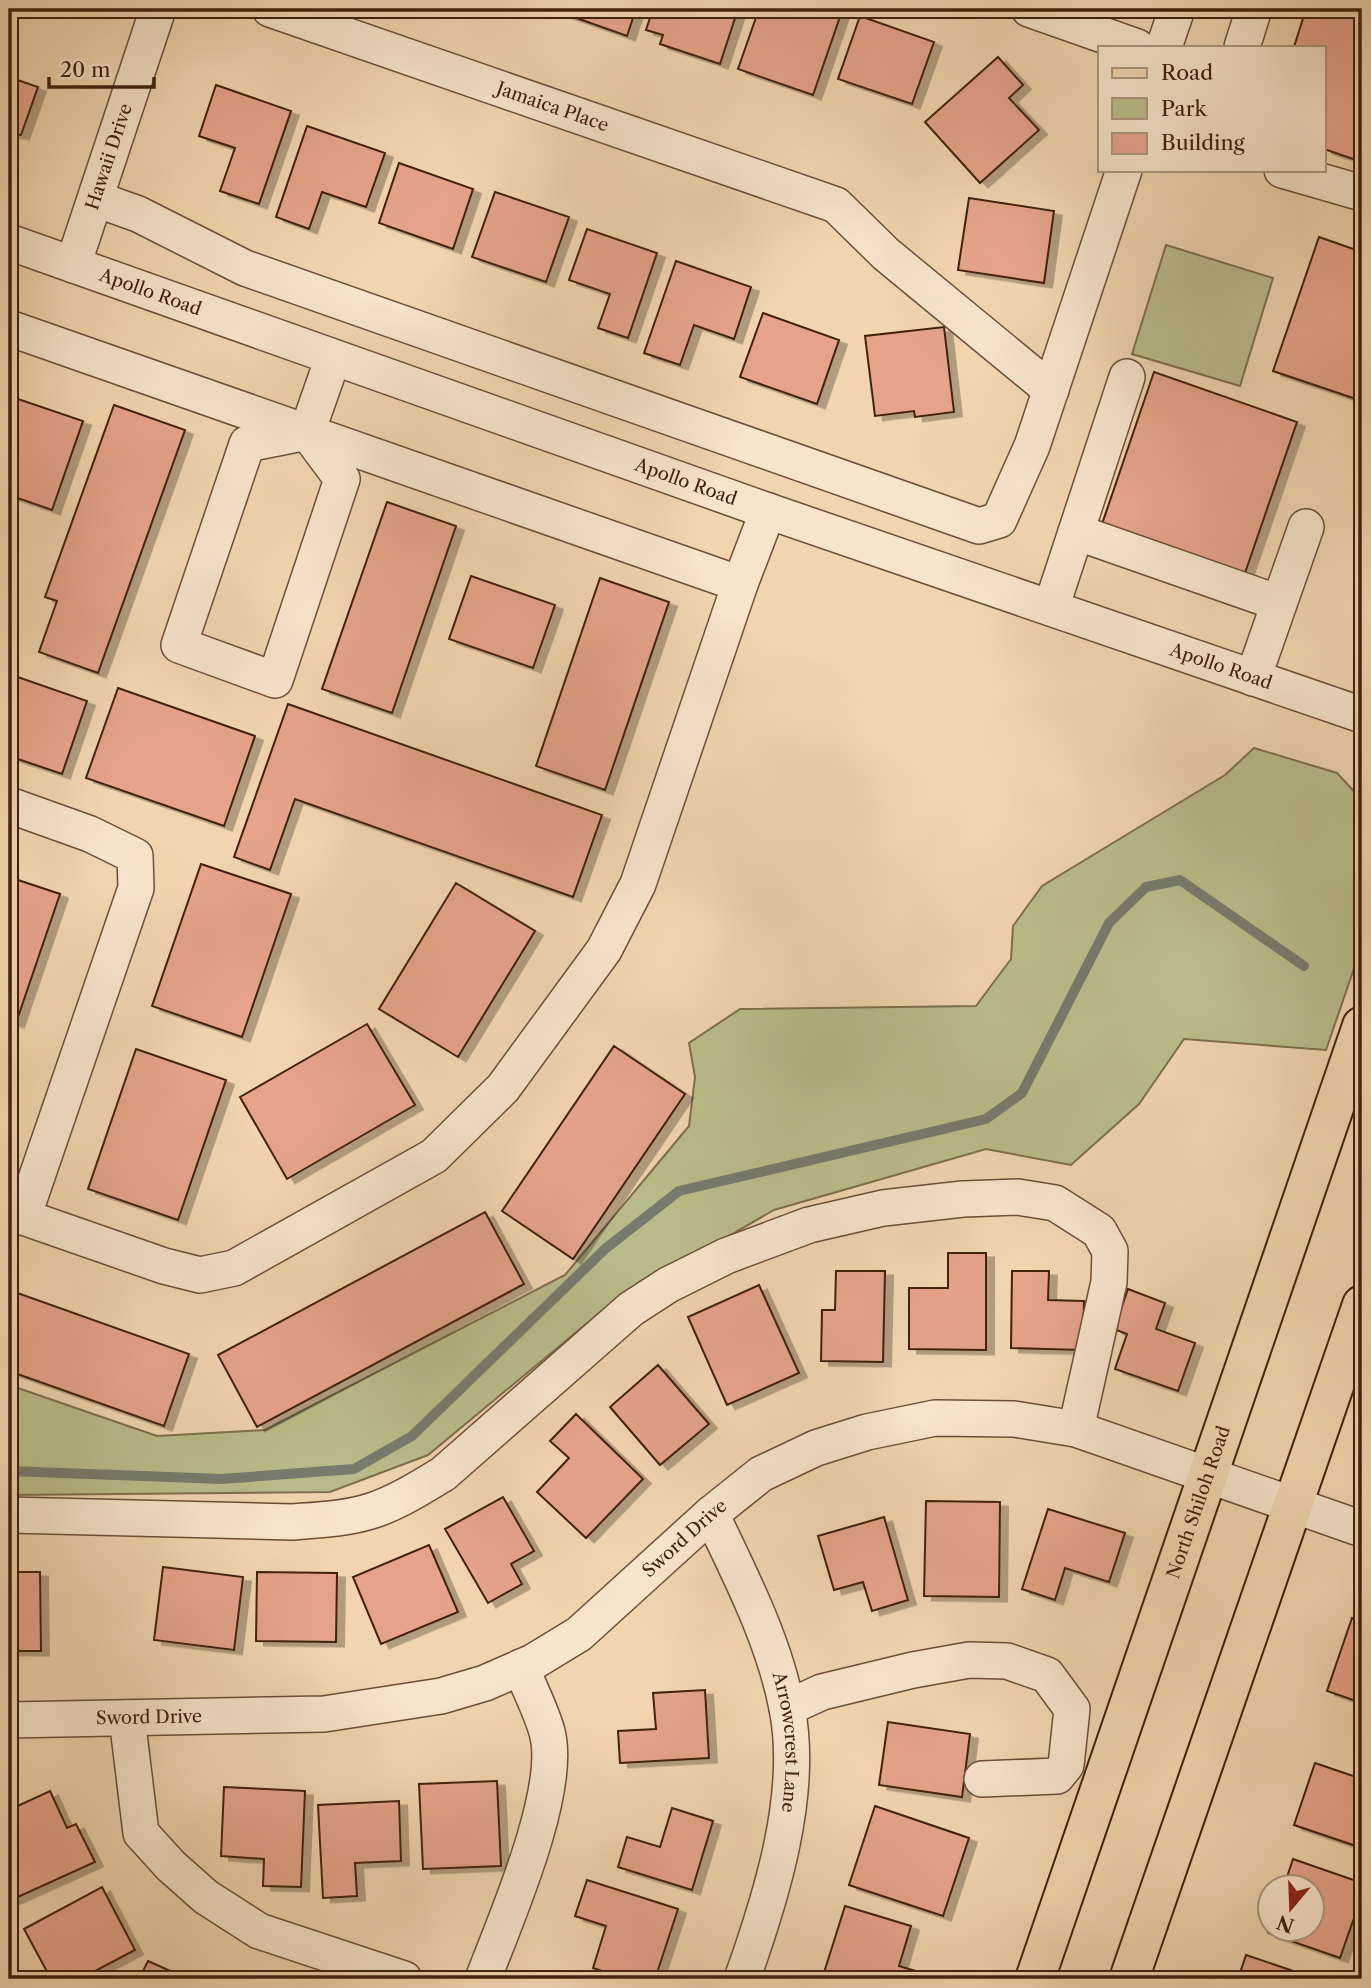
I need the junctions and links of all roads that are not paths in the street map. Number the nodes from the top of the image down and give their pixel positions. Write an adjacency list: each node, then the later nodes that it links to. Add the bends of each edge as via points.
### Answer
1 (158, 9): 12 (street, Hawaii Drive)
2 (270, 9): 18 (street, Jamaica Place, via 835,205 886,254)
3 (1029, 9): 6 (street)
4 (1177, 9): 7 (street)
5 (1254, 9): 8 (street)
6 (1134, 46)
7 (1164, 46)
8 (1242, 46)
9 (1123, 172): 18 (street)
10 (1289, 172): 11 (street)
11 (1362, 193)
12 (96, 199): 14 (street, Hawaii Drive); 18 (street, via 138,214 244,268 979,526 999,520)
13 (9, 242): 14 (street, Apollo Road)
14 (73, 265): 16 (street, Apollo Road)
15 (9, 328): 19 (street)
16 (333, 358): 19 (street); 20 (street, Apollo Road)
17 (1127, 377): 22 (street)
18 (1051, 390)
19 (307, 432): 19 (street, via 247,444 179,645 275,680 342,479); 23 (street)
20 (768, 511): 23 (street); 25 (street, Apollo Road)
21 (1306, 527): 24 (street)
22 (1076, 533): 24 (street); 25 (street)
23 (740, 584): 30 (street, via 638,884 604,950 503,1088 434,1156 234,1268 200,1275)
24 (1279, 603): 26 (street)
25 (1051, 608): 26 (street, Apollo Road)
26 (1252, 677): 27 (street, Apollo Road)
27 (1362, 715)
28 (9, 806): 30 (street, via 90,834 135,856 136,888)
29 (1362, 1026): 33 (main road, North Shiloh Road)
30 (16, 1215)
31 (1362, 1305): 34 (main road)
32 (1076, 1429): 33 (street, Sword Drive); 35 (street, Sword Drive, via 1014,1419 935,1418 867,1432 816,1448 761,1474); 36 (street, via 1109,1282 1110,1251 1099,1231 1055,1203 1018,1197 963,1199 883,1208 809,1225 726,1256 668,1285 631,1309 443,1474 375,1510 292,1522)
33 (1207, 1475): 34 (street, Sword Drive); 46 (main road, North Shiloh Road)
34 (1293, 1505): 37 (street, Sword Drive); 47 (main road)
35 (711, 1514): 38 (street, Sword Drive, via 579,1634); 39 (street, Arrowcrest Lane, via 763,1625)
36 (9, 1515)
37 (1362, 1529)
38 (521, 1667): 40 (street, Sword Drive, via 441,1696 324,1714); 44 (street, via 547,1733 550,1774 529,1856)
39 (787, 1708): 42 (street, via 822,1692 969,1660 1007,1661 1046,1675 1072,1709 1066,1765 1057,1776); 45 (street, Arrowcrest Lane, via 792,1775 780,1856)
40 (127, 1718): 41 (street, Sword Drive); 43 (street, via 141,1833 171,1866 206,1897 259,1931)
41 (9, 1720)
42 (982, 1779)
43 (404, 1979)
44 (483, 1979)
45 (742, 1979)
46 (1035, 1979)
47 (1129, 1979)

